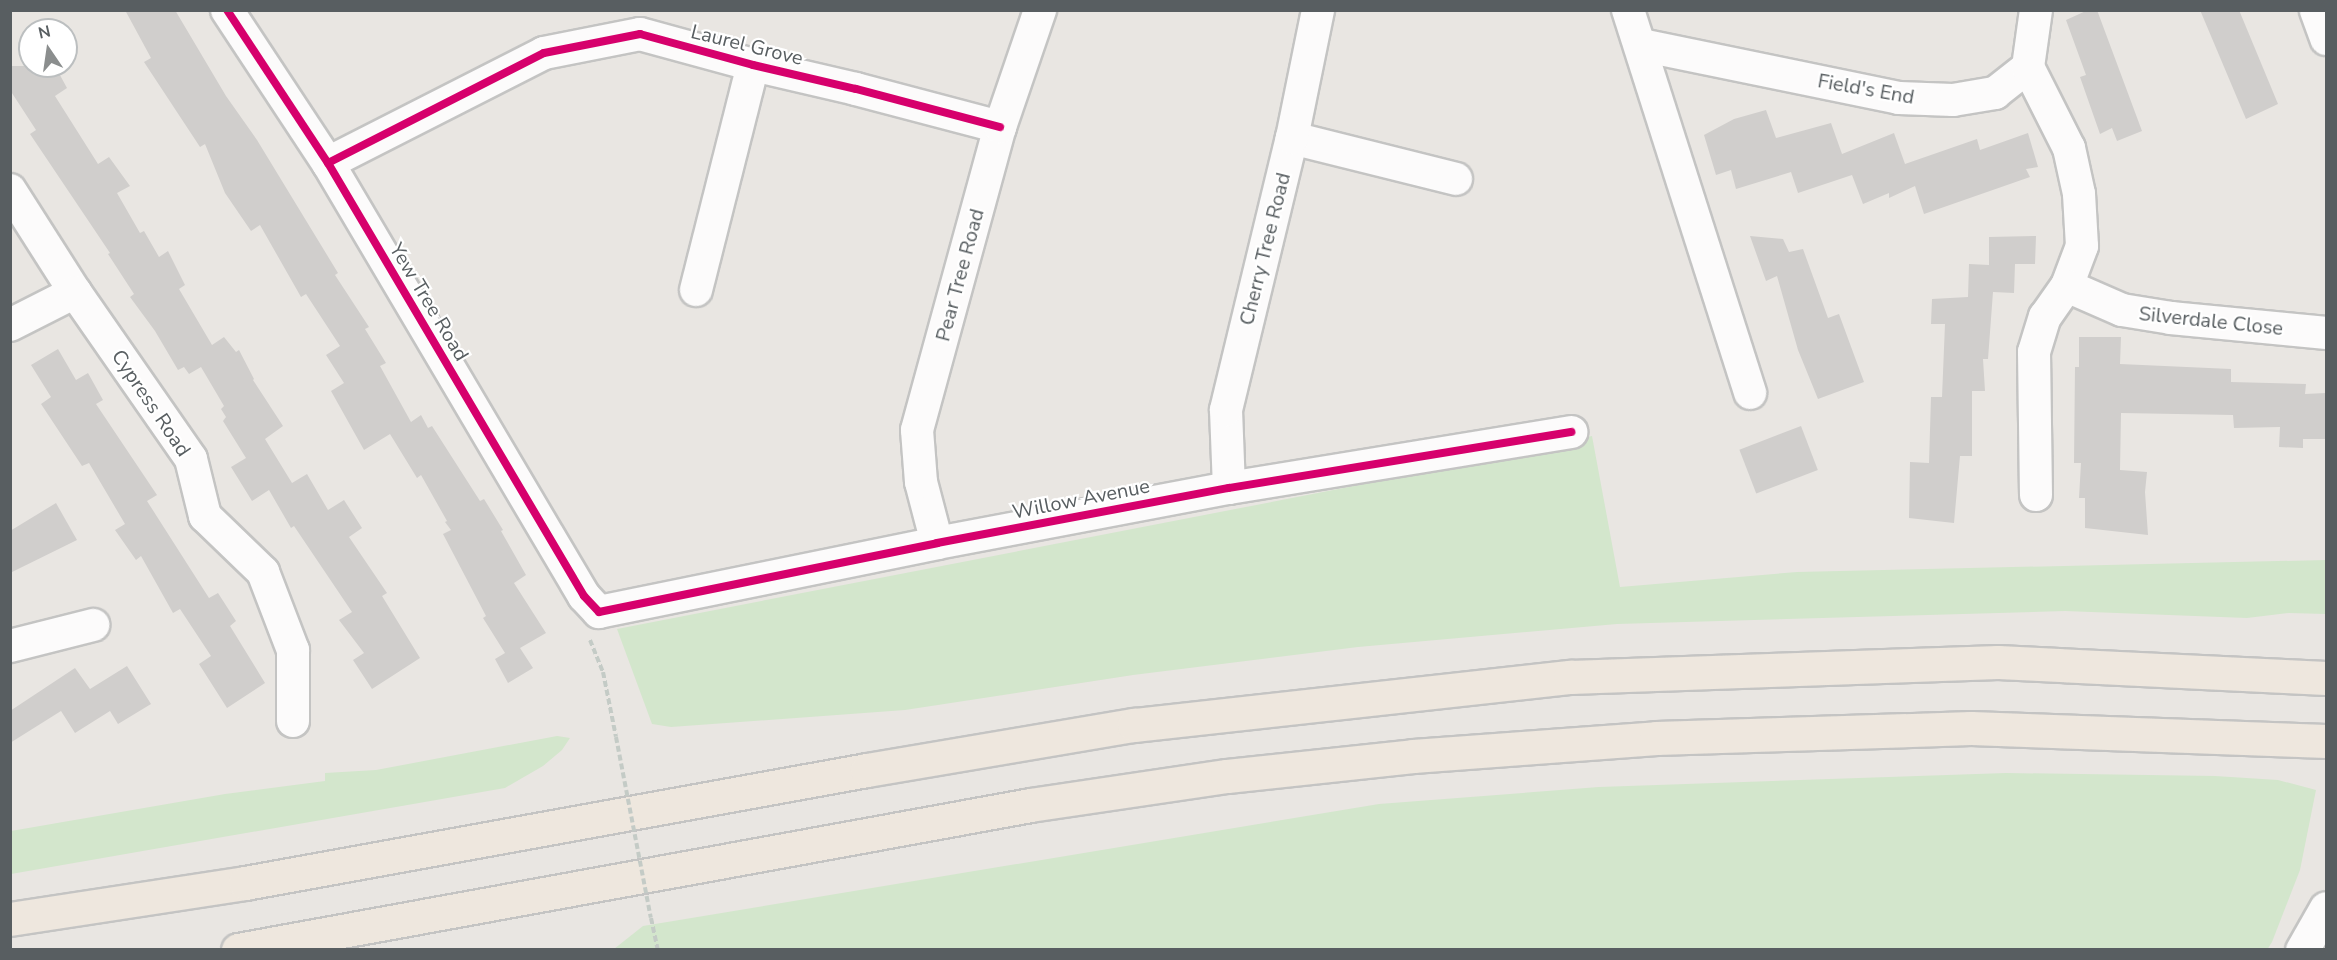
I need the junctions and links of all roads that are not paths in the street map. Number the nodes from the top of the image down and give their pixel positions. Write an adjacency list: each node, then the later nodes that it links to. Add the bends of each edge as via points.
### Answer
1 (227, 10): 13 (street, Yew Tree Road)
2 (1040, 10): 11 (street, Pear Tree Road)
3 (1318, 10): 12 (street, Cherry Tree Road)
4 (1628, 10): 8 (street)
5 (2036, 10): 10 (street)
6 (2316, 10): 7 (street)
7 (2326, 38)
8 (1641, 45): 10 (street, Field's End, via 1899,98 1953,100 1995,93); 21 (street)
9 (753, 65): 11 (street, Laurel Grove); 13 (street, Laurel Grove, via 640,34 544,53); 17 (street, Laurel Grove)
10 (2028, 67): 16 (street, via 2069,148 2079,194 2082,246)
11 (1000, 127): 25 (street, Pear Tree Road, via 917,430 921,482)
12 (1292, 138): 14 (street); 23 (street, Cherry Tree Road, via 1226,410)
13 (328, 163): 26 (street, Yew Tree Road, via 584,596)
14 (1456, 179)
15 (10, 190): 18 (street, Cypress Road)
16 (2067, 286): 20 (street, Silverdale Close, via 2122,310); 24 (street, via 2045,317 2034,352)
17 (696, 290)
18 (75, 292): 19 (street); 30 (street, Cypress Road, via 191,459 206,516 263,572 293,650)
19 (10, 325)
20 (2326, 333)
21 (1750, 393)
22 (1571, 432): 23 (street, Willow Avenue)
23 (1229, 488): 25 (street, Willow Avenue)
24 (2036, 495)
25 (937, 543): 26 (street, Willow Avenue)
26 (594, 624)
27 (93, 625): 28 (street)
28 (10, 646)
29 (2316, 677): 33 (highway, via 1998,662 1558,678 1134,725 245,883)
30 (293, 721)
31 (2326, 741): 34 (highway, via 1971,728 1656,738 1413,756 1227,776 1029,805)
32 (2326, 908): 35 (street)
33 (10, 919)
34 (238, 950)
35 (2302, 950)

